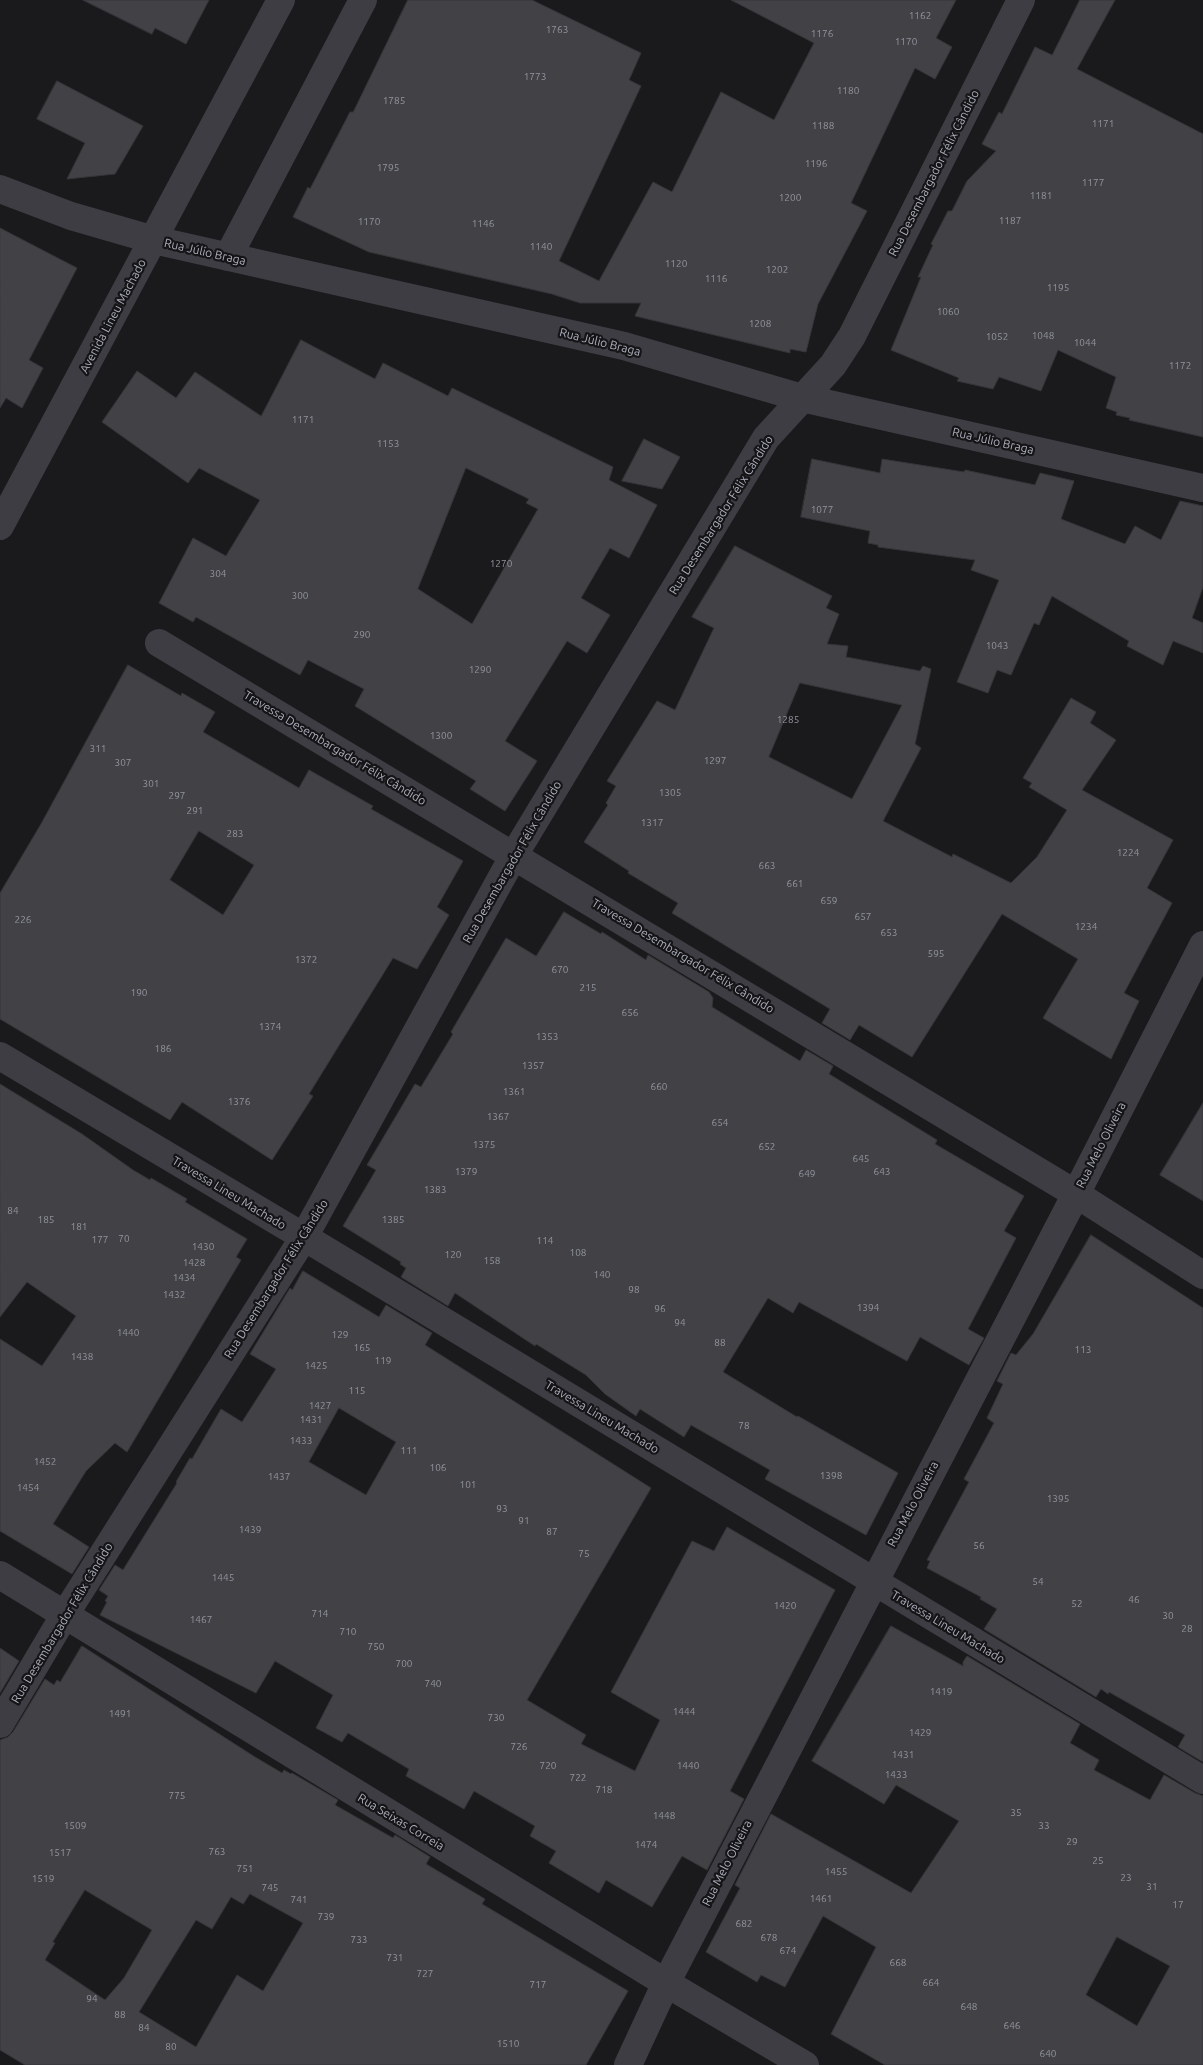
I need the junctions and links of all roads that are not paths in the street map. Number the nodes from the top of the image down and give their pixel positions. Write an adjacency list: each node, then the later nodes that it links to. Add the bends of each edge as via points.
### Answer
1 (281, 0): 5 (street, Avenida Lineu Machado)
2 (363, 0): 6 (street)
3 (1021, 0): 7 (street, Rua Desembargador Félix Cândido, via 852,336 833,365)
4 (0, 189): 5 (street, Rua Júlio Braga, via 71,216)
5 (154, 240): 6 (street, Rua Júlio Braga); 9 (street, Avenida Lineu Machado)
6 (228, 257): 7 (street, Rua Júlio Braga, via 624,346)
7 (802, 398): 8 (street, Rua Júlio Braga); 11 (street, Rua Desembargador Félix Cândido, via 766,438)
8 (1203, 488)
9 (0, 526)
10 (159, 643): 11 (street, Travessa Desembargador Félix Cândido)
11 (514, 854): 14 (street, Travessa Desembargador Félix Cândido); 15 (street, Rua Desembargador Félix Cândido)
12 (1203, 945): 14 (street, Rua Melo Oliveira)
13 (0, 1056): 15 (street, Travessa Lineu Machado)
14 (1076, 1194): 16 (street, Travessa Desembargador Félix Cândido); 18 (street, Rua Melo Oliveira)
15 (304, 1237): 18 (street, Travessa Lineu Machado); 19 (street, Rua Desembargador Félix Cândido)
16 (1203, 1275)
17 (0, 1575): 19 (street, Rua Seixas Correia)
18 (873, 1582): 21 (street, Travessa Lineu Machado); 22 (street, Rua Melo Oliveira)
19 (64, 1616): 20 (street, Rua Desembargador Félix Cândido); 22 (street, Rua Seixas Correia)
20 (0, 1724)
21 (1203, 1780)
22 (666, 1983): 23 (street, Rua Melo Oliveira); 24 (street, Rua Seixas Correia)
23 (628, 2065)
24 (805, 2065)

